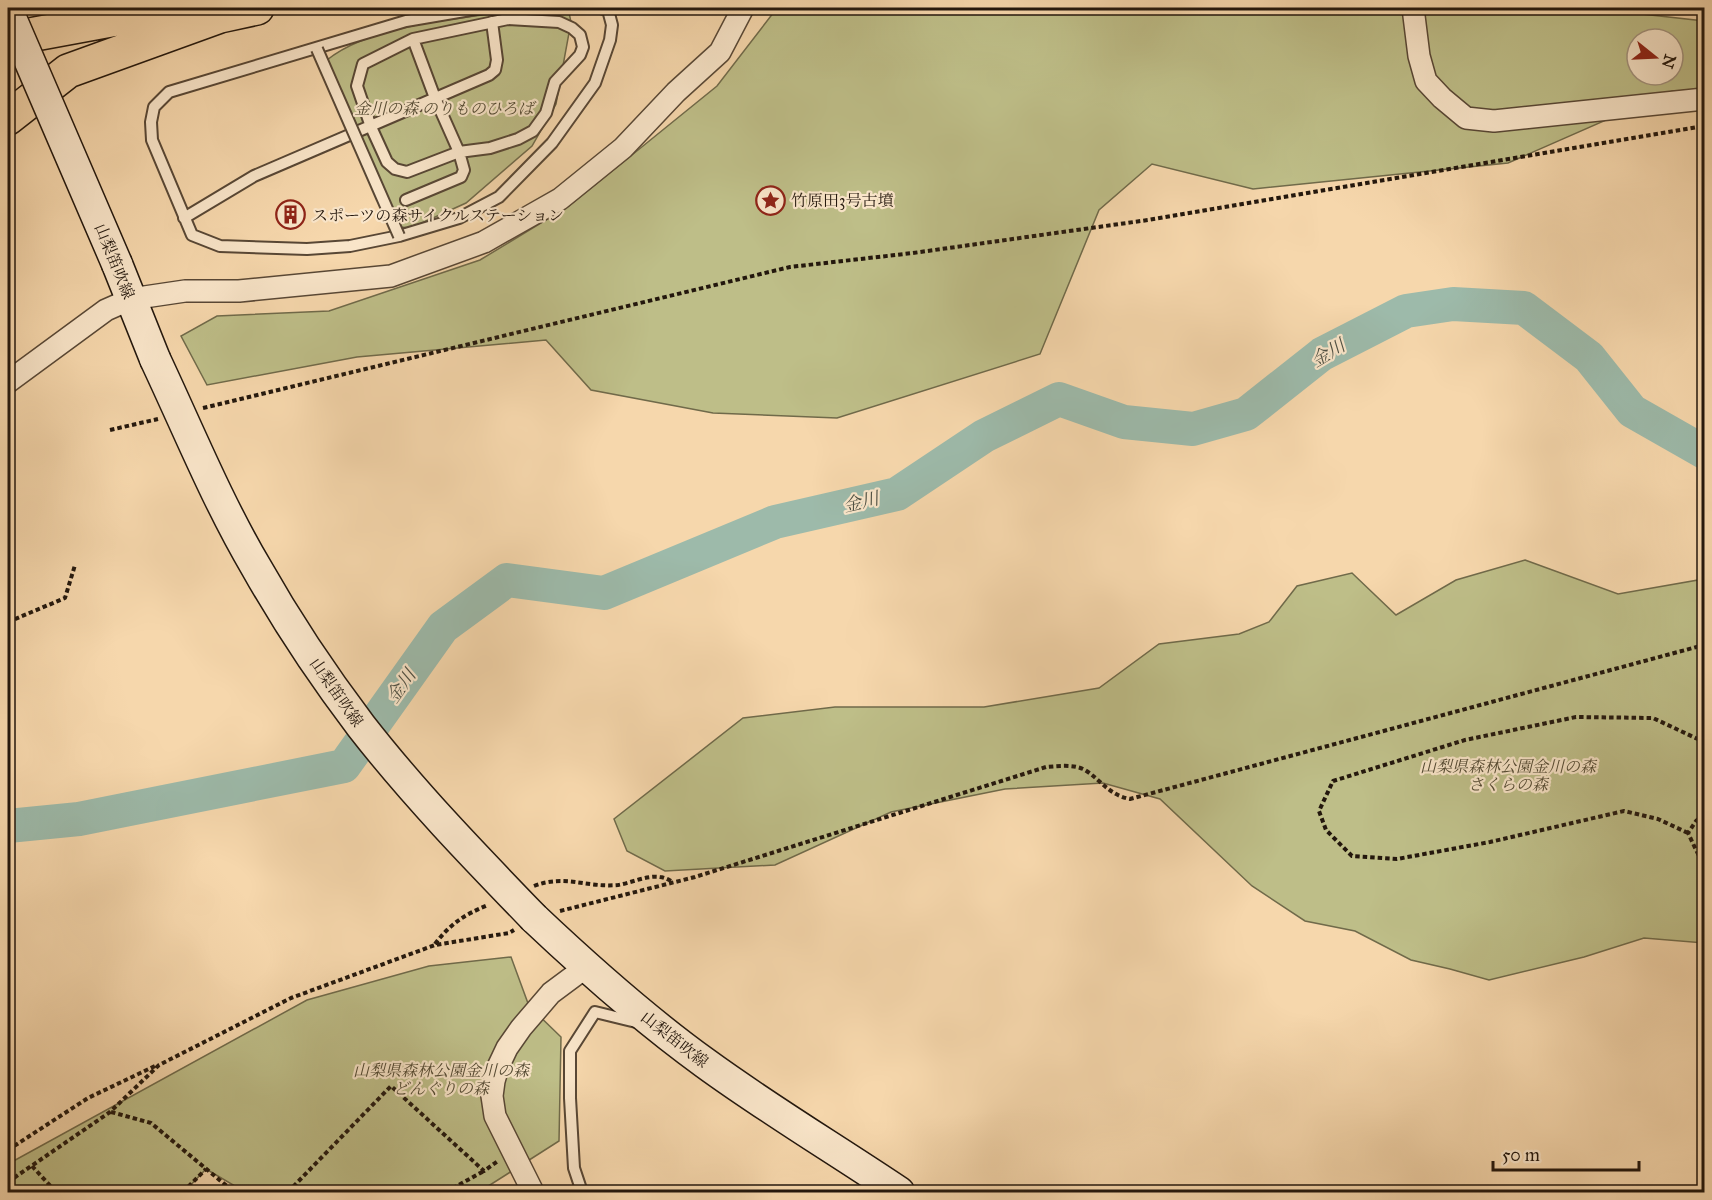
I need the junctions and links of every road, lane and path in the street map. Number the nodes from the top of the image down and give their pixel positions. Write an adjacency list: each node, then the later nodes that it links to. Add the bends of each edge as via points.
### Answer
1 (23, 8): 8 (highway)
2 (176, 8): 10 (highway)
3 (257, 8): 15 (highway, via 220,16 68,72)
4 (496, 8): 12 (lane, via 406,21)
5 (600, 8): 21 (lane, via 608,10 612,25 595,83 552,143 499,196 459,218)
6 (743, 8): 22 (street, via 720,52 623,148 560,199 484,242 391,276 239,291 185,291)
7 (1413, 8): 14 (street, via 1425,81 1466,118 1494,121)
8 (8, 11): 22 (main road, 山梨笛吹線, bridge)
9 (492, 22): 11 (lane); 13 (lane, via 495,70); 18 (lane, via 559,22 580,35 583,47 555,82 546,113 533,131 490,148)
10 (8, 39)
11 (413, 39): 13 (lane); 17 (lane, via 363,64 357,86)
12 (317, 49): 20 (lane, via 169,93 154,107 152,140); 21 (lane, bridge)
13 (435, 98): 17 (lane); 18 (lane)
14 (1704, 99)
15 (8, 118)
16 (1704, 126): 24 (path, via 1148,220 790,267)
17 (371, 127): 18 (lane, via 387,162 395,169 407,172); 20 (lane, via 254,176)
18 (459, 152): 19 (lane, via 464,170 461,177)
19 (406, 200)
20 (184, 218): 21 (lane, via 192,235 220,246 318,248)
21 (399, 236)
22 (131, 299): 23 (street, via 106,310); 37 (main road, 山梨笛吹線, bridge, via 226,514 298,637 409,784)
23 (8, 382)
24 (201, 408)
25 (167, 416): 26 (path)
26 (110, 430)
27 (75, 565): 28 (path, via 65,598)
28 (8, 622)
29 (1704, 645): 34 (path, via 1130,799 1118,797 1085,770 1073,766 1047,767)
30 (1704, 742): 32 (path, via 1653,718 1576,717 1465,740 1333,781 1319,811 1326,830 1352,855 1397,858 1490,842 1624,811 1658,819)
31 (1704, 814): 32 (path)
32 (1688, 833): 33 (path)
33 (1704, 862)
34 (674, 882): 35 (path, via 659,876 617,885 564,880); 37 (path)
35 (528, 889)
36 (489, 905): 38 (path, via 447,928)
37 (534, 918): 38 (path, via 509,933); 39 (main road, 山梨笛吹線)
38 (435, 945): 41 (path, via 291,998)
39 (586, 966): 40 (main road, 山梨笛吹線); 44 (street, via 551,993 521,1028 498,1067 492,1096 495,1116)
40 (656, 1026): 55 (lane, via 595,1012 570,1051 574,1168); 56 (main road, 山梨笛吹線)
41 (159, 1065): 42 (path); 43 (path, via 88,1098)
42 (110, 1112): 45 (path); 46 (path, via 151,1124)
43 (8, 1150)
44 (513, 1150): 47 (path); 54 (street)
45 (32, 1166): 48 (path); 49 (path)
46 (206, 1169): 50 (path); 51 (path)
47 (484, 1171): 52 (path, via 391,1086); 53 (path)
48 (8, 1182)
49 (56, 1192)
50 (183, 1192)
51 (234, 1192)
52 (288, 1192)
53 (446, 1192)
54 (533, 1192)
55 (582, 1192)
56 (899, 1192)

